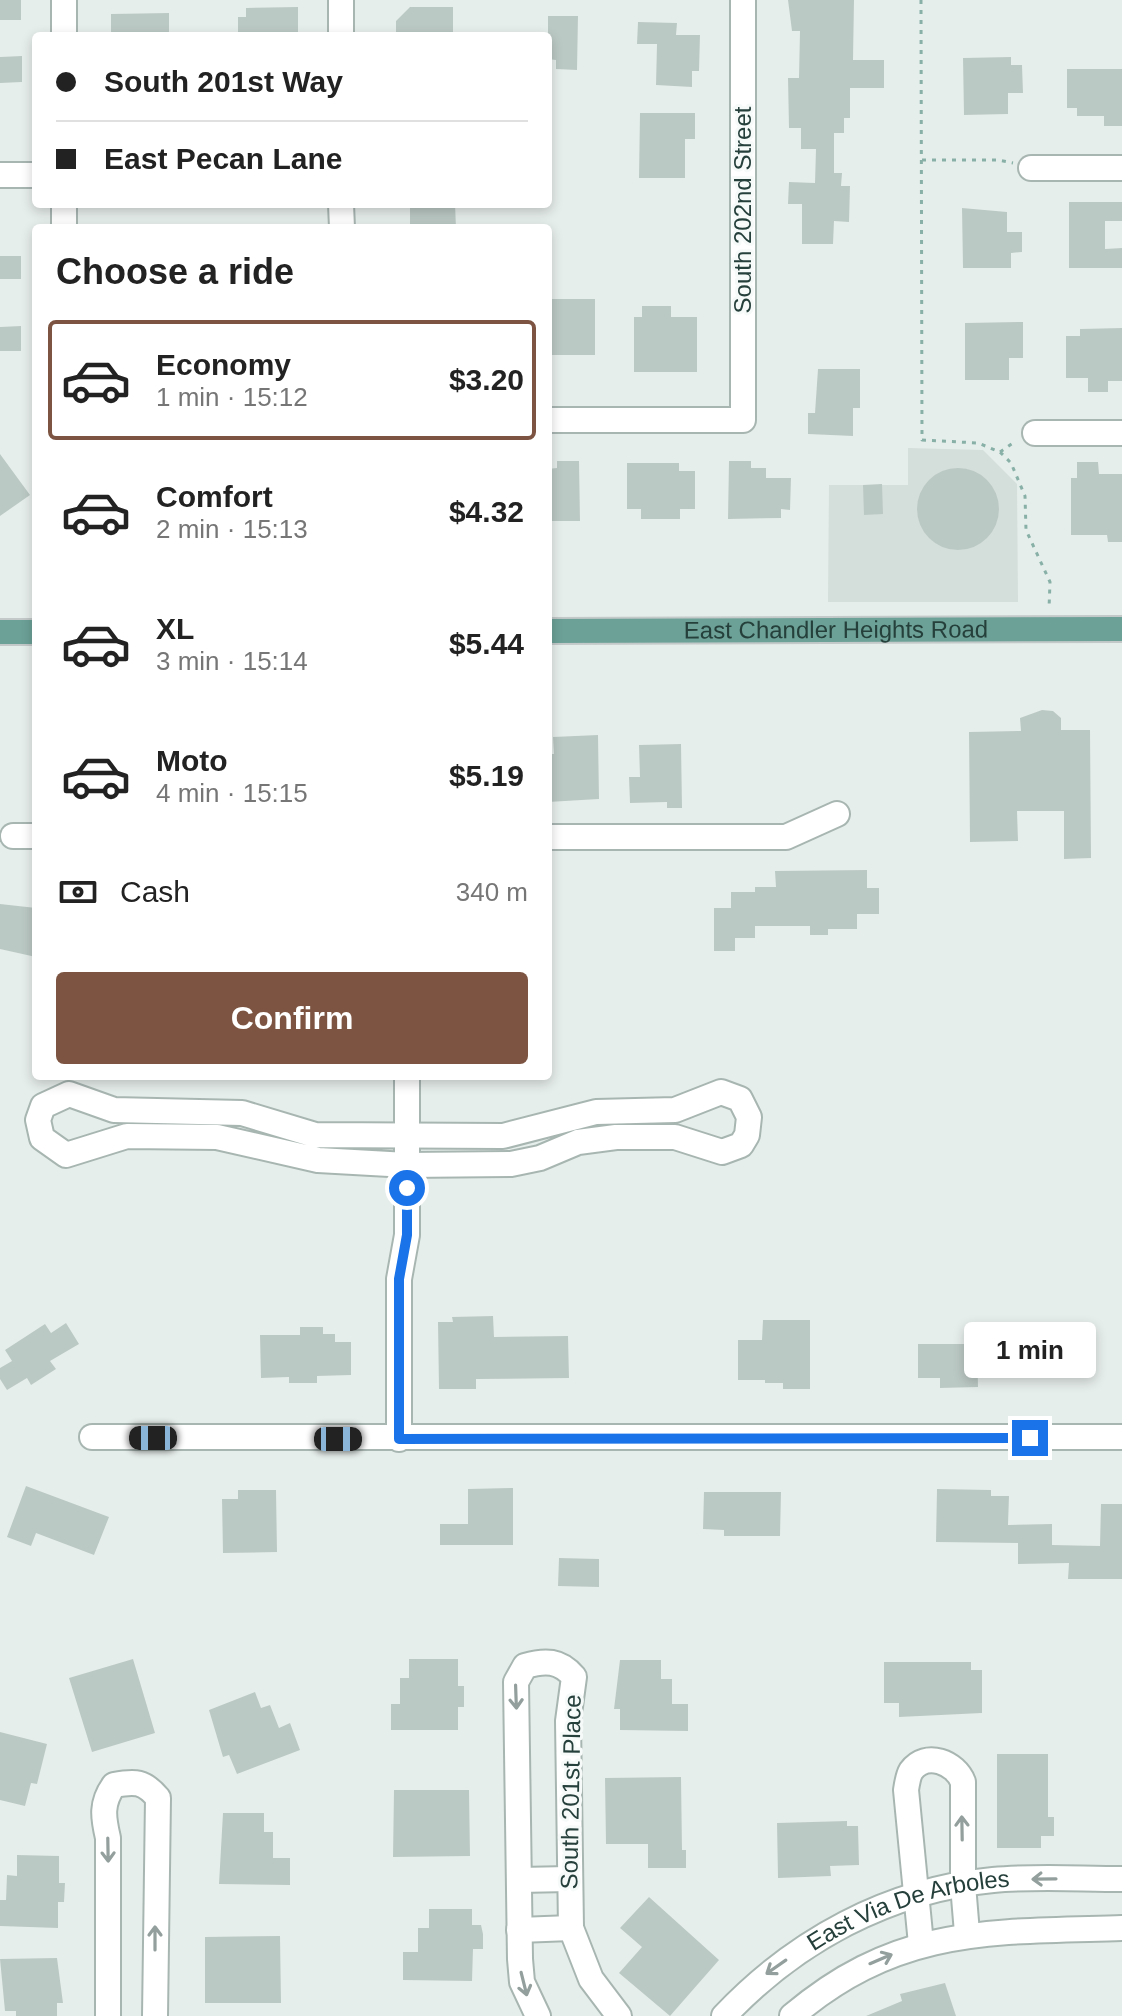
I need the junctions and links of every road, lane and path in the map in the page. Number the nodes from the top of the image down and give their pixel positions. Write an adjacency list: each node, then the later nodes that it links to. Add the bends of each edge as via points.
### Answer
1 (64, 0): 5 (street)
2 (341, 0): 6 (street)
3 (743, 0): 12 (street, South 202nd Street, via 743,420)
4 (921, 0): 7 (path)
5 (64, 32)
6 (341, 32)
7 (922, 160): 8 (path, via 998,160); 15 (path, via 922,440 978,443 1011,463 1025,496 1026,530 1050,582)
8 (1031, 168): 9 (street)
9 (1122, 168)
10 (0, 175): 11 (street)
11 (32, 175)
12 (552, 420)
13 (1035, 433): 14 (street)
14 (1122, 433)
15 (1049, 629): 16 (main road, East Chandler Heights Road); 17 (main road, East Chandler Heights Road)
16 (1122, 629)
17 (552, 631)
18 (0, 632): 19 (main road)
19 (32, 632)
20 (837, 814): 21 (street, via 786,837)
21 (552, 837)
22 (407, 1080): 26 (street)
23 (148, 1111): 25 (street); 25 (street, via 100,1107 69,1094 43,1106 38,1120 42,1138 66,1155 117,1137); 28 (street, via 242,1113)
24 (569, 1118): 26 (street, via 515,1135); 27 (street); 27 (street, via 675,1110 721,1092 740,1099 749,1117 741,1145 722,1152 675,1137)
25 (148, 1136): 28 (street)
26 (407, 1136): 28 (street); 29 (street)
27 (578, 1142): 29 (street, via 511,1164)
28 (314, 1147): 29 (street)
29 (407, 1165): 32 (street, via 407,1235 399,1279)
30 (92, 1437): 32 (street)
31 (1122, 1437): 32 (street)
32 (399, 1439)
33 (569, 1879): 35 (street); 35 (street, South 201st Place, one-way to 35, via 568,1721 574,1677 551,1661 525,1666 516,1682); 38 (street, South 201st Place)
34 (1122, 1879): 36 (street, East Via De Arboles, one-way to 36)
35 (519, 1880): 40 (street, South 201st Place)
36 (963, 1885): 37 (street, East Via De Arboles); 37 (street, one-way to 37, via 963,1782 948,1763 920,1764 910,1772 906,1790); 41 (street)
37 (914, 1897): 42 (street); 47 (street, East Via De Arboles, one-way to 47, via 819,1937 765,1974)
38 (571, 1928): 40 (street); 46 (street, South 201st Place, via 591,1979)
39 (1122, 1928): 41 (street, East Via De Arboles)
40 (519, 1930): 45 (street, South 201st Place, one-way to 45, via 522,1982)
41 (967, 1933): 42 (street, East Via De Arboles)
42 (921, 1944): 48 (street, East Via De Arboles, one-way to 42, via 844,1976)
43 (108, 2016): 44 (street, one-way to 43, via 158,1798 147,1785 133,1781 114,1785 105,1798)
44 (155, 2016)
45 (538, 2016)
46 (619, 2016)
47 (724, 2016)
48 (792, 2016)

